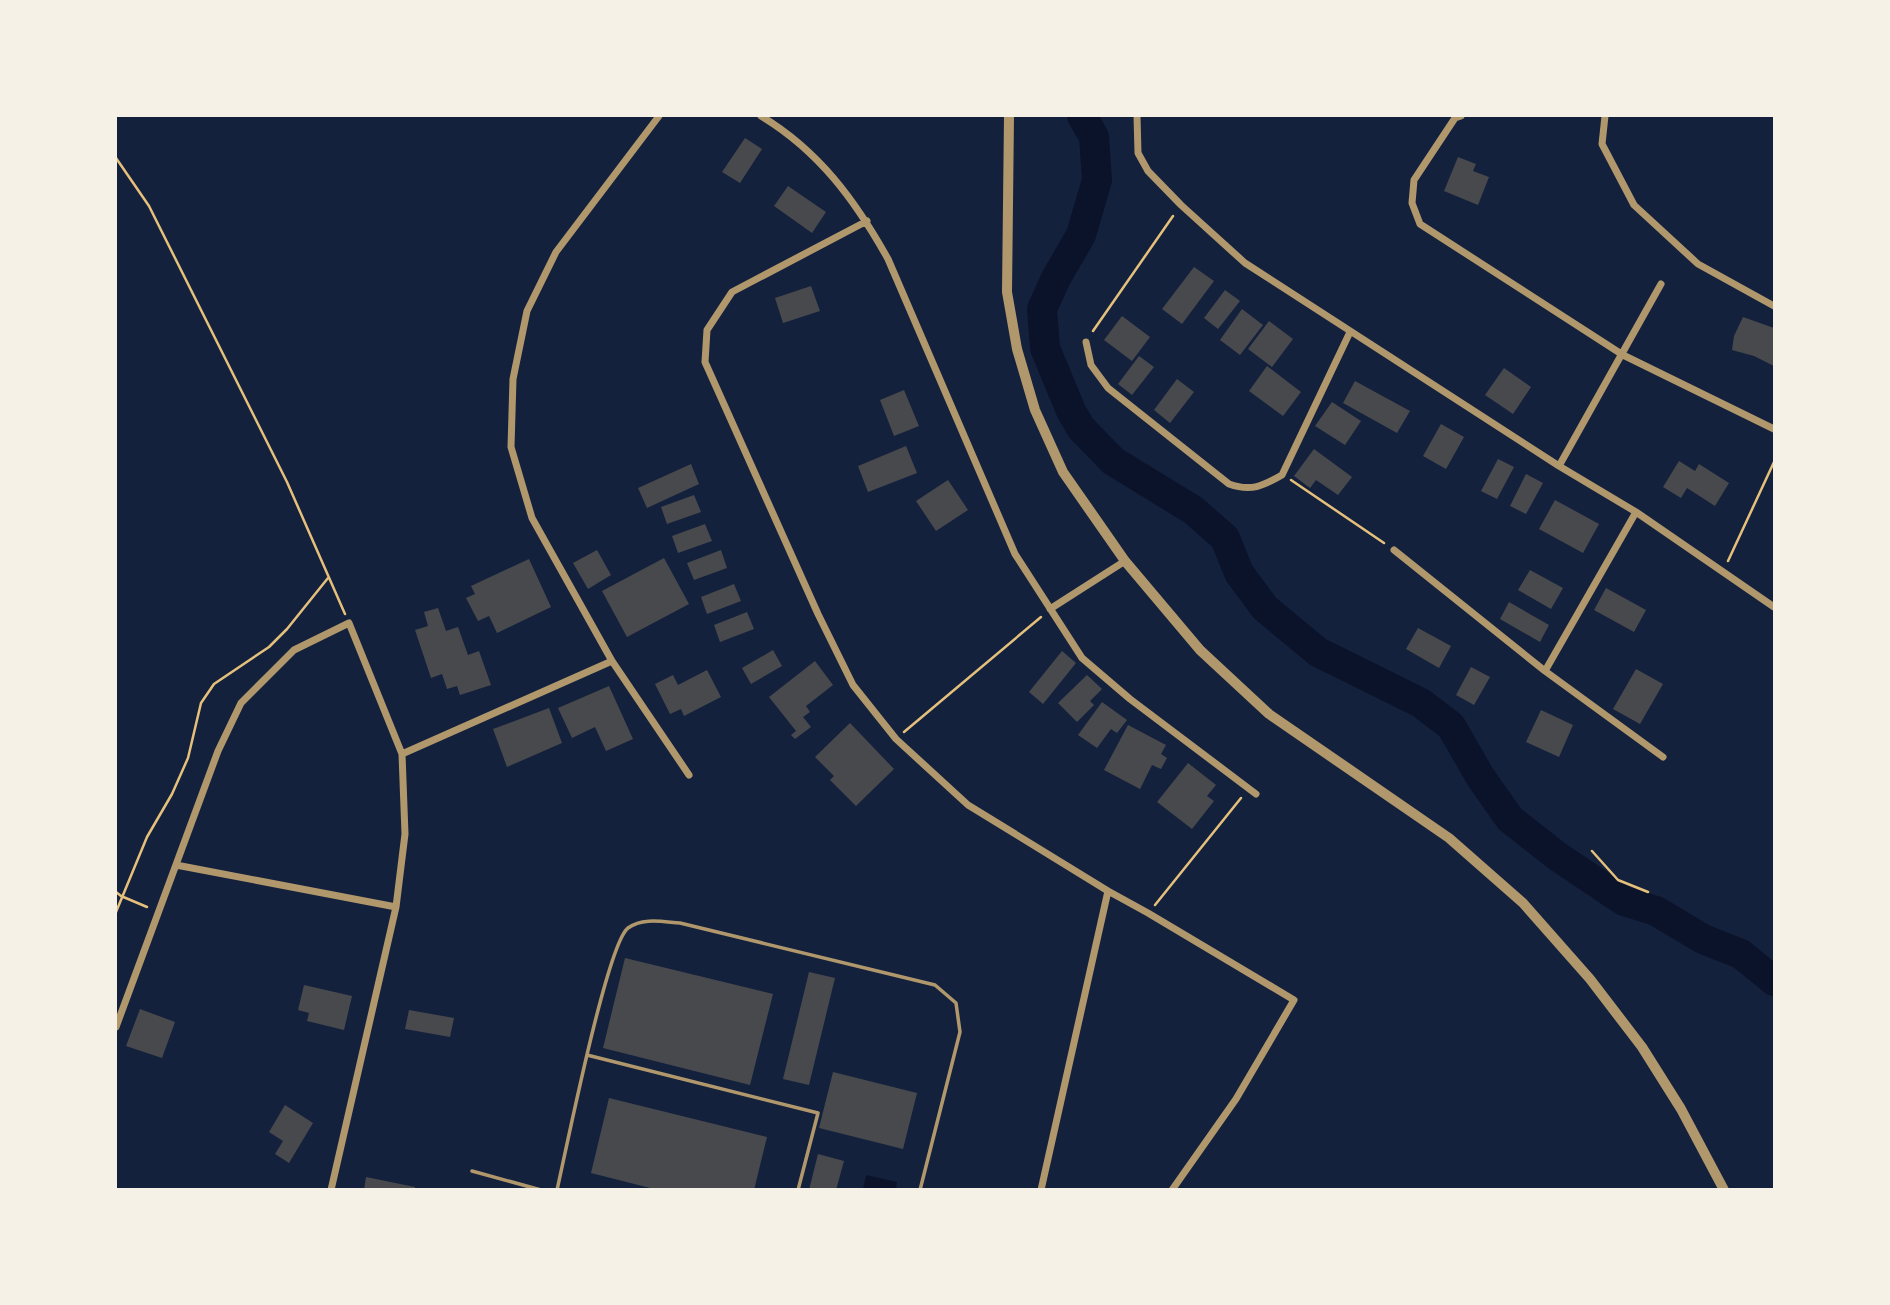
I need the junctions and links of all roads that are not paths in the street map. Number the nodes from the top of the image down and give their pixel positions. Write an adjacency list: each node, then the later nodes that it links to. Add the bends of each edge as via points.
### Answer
1 (659, 116): 20 (street, via 555,252 527,311 513,379 511,447 532,518)
2 (761, 116): 7 (street, via 829,170)
3 (1009, 116): 17 (street, via 1007,292 1017,349 1035,410 1063,471)
4 (1137, 116): 10 (street, via 1138,153 1148,171 1181,205 1245,263)
5 (1461, 116): 12 (street, via 1455,118 1414,180 1412,203 1420,224)
6 (1605, 116): 9 (street, via 1602,144 1634,205 1698,264)
7 (867, 221): 19 (street, via 888,259 1015,554); 27 (street, via 732,292 707,330 705,362 853,685 896,739 968,805)
8 (1661, 284): 12 (street)
9 (1774, 306)
10 (1350, 332): 11 (street, via 1282,475 1261,488 1243,489 1229,484 1108,388 1091,365); 14 (street)
11 (1086, 342)
12 (1623, 355): 13 (street); 14 (street)
13 (1774, 429)
14 (1559, 466): 15 (street)
15 (1636, 512): 18 (street); 21 (street)
16 (1394, 550): 21 (street)
17 (1125, 561): 19 (street); 39 (street, via 1199,650 1269,714 1449,838 1523,903 1642,1047)
18 (1774, 607)
19 (1050, 609): 25 (street, via 1082,658)
20 (612, 661): 22 (street); 24 (street)
21 (1545, 671): 23 (street)
22 (402, 754): 26 (street, via 349,624 294,650 241,703); 28 (street, via 405,834)
23 (1662, 757)
24 (690, 775)
25 (1256, 794)
26 (176, 865): 28 (street); 29 (street)
27 (1108, 891): 37 (street); 38 (street, via 1294,1000 1236,1099)
28 (396, 907): 32 (street)
29 (116, 1027)
30 (587, 1055): 34 (lane); 35 (lane, via 818,1113); 36 (lane, via 616,949 628,928 648,920 680,923 935,985 956,1003 960,1032)
31 (472, 1171): 33 (lane)
32 (331, 1189)
33 (541, 1189)
34 (557, 1189)
35 (798, 1189)
36 (920, 1189)
37 (1041, 1189)
38 (1172, 1189)
39 (1724, 1189)

